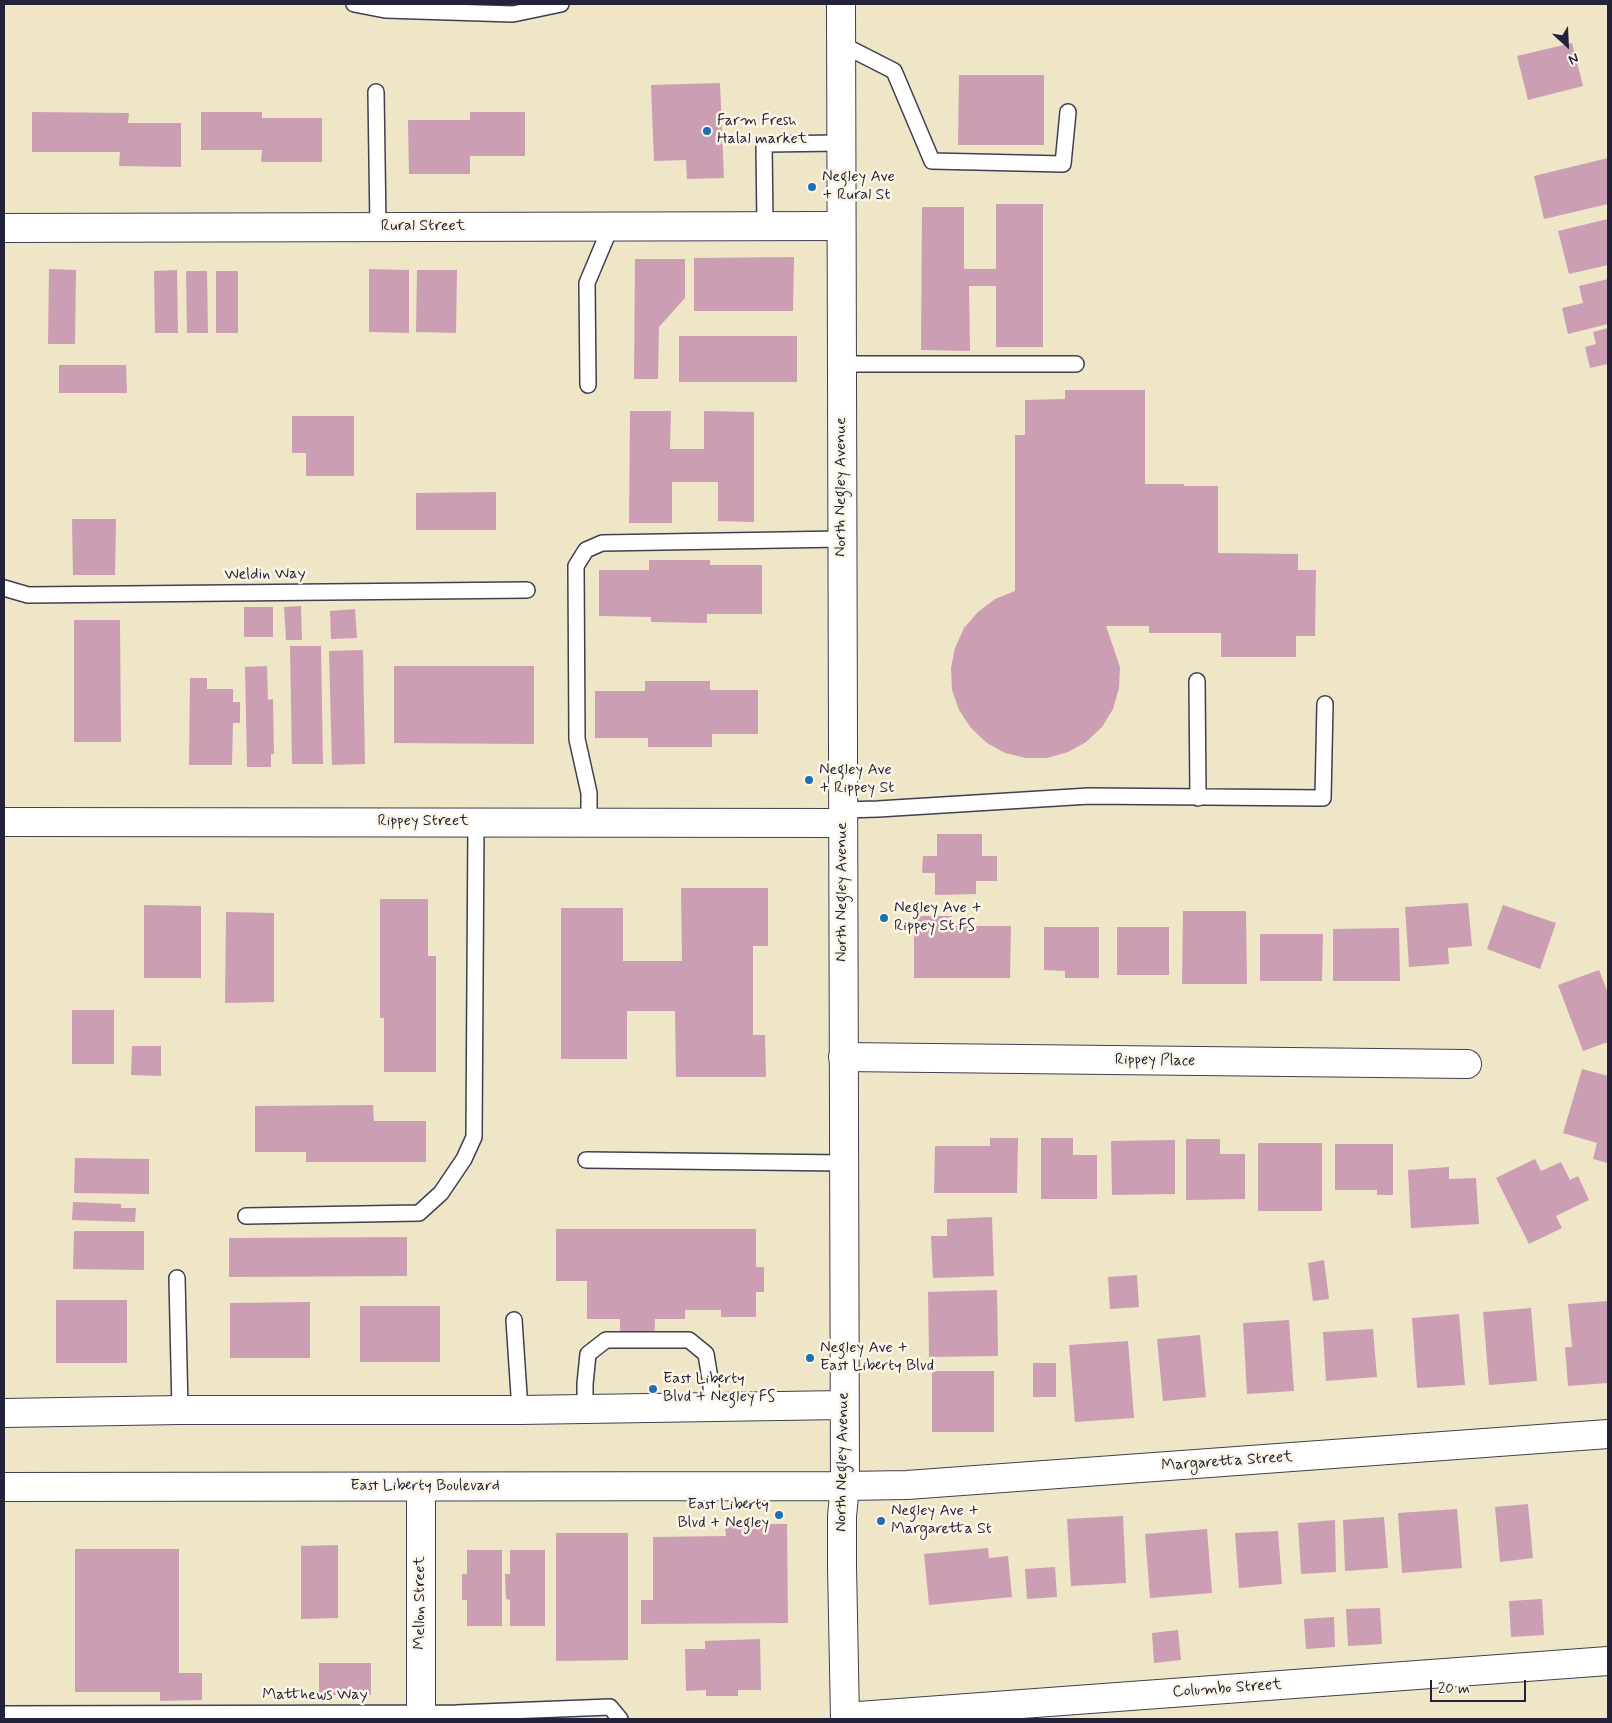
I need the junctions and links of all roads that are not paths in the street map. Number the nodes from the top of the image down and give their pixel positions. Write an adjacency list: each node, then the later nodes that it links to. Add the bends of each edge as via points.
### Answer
1 (354, 4): 2 (lane, via 385,10 513,14)
2 (561, 4)
3 (841, 4): 4 (street, North Negley Avenue)
4 (841, 44): 6 (lane, via 894,71 932,161 1063,164); 7 (street, North Negley Avenue)
5 (376, 92): 11 (lane)
6 (1068, 112)
7 (841, 143): 9 (lane, via 764,144); 10 (street, North Negley Avenue)
8 (611, 226): 9 (street, Rural Street); 11 (street, Rural Street); 15 (lane, via 587,283)
9 (765, 226): 10 (street, Rural Street)
10 (841, 226): 13 (street, North Negley Avenue)
11 (378, 227): 12 (street, Rural Street)
12 (4, 228)
13 (842, 364): 14 (lane); 16 (street, North Negley Avenue)
14 (1076, 364)
15 (588, 385)
16 (842, 539): 22 (street, North Negley Avenue); 25 (lane, via 602,543 586,550 576,566 577,740 589,793)
17 (4, 588): 18 (lane, Weldin Way, via 28,595)
18 (527, 590)
19 (1197, 681): 21 (lane)
20 (1325, 704): 21 (lane, via 1323,798)
21 (1198, 798): 22 (lane, via 1090,796 878,809)
22 (843, 816): 25 (street, Rippey Street); 26 (street, North Negley Avenue)
23 (4, 822): 24 (street, Rippey Street)
24 (476, 822): 25 (street, Rippey Street); 30 (lane, via 474,1137 464,1159 441,1193 419,1213)
25 (589, 822)
26 (843, 1057): 27 (street, Rippey Place); 29 (street, North Negley Avenue)
27 (1467, 1064)
28 (586, 1160): 29 (lane)
29 (844, 1163): 33 (street, North Negley Avenue)
30 (246, 1216)
31 (177, 1278): 36 (lane)
32 (514, 1320): 37 (lane)
33 (844, 1405): 34 (street); 40 (street, North Negley Avenue)
34 (712, 1407): 35 (street); 35 (lane, via 706,1354 689,1340 606,1340 588,1354)
35 (585, 1409): 37 (street)
36 (180, 1410): 37 (street); 38 (street)
37 (520, 1410)
38 (4, 1413)
39 (1608, 1434): 40 (street, Margaretta Street, via 907,1485)
40 (845, 1486): 42 (street, East Liberty Boulevard); 47 (street, North Negley Avenue, via 842,1566)
41 (4, 1487): 42 (street, East Liberty Boulevard)
42 (421, 1487): 46 (street, Mellon Street)
43 (1608, 1661): 47 (street, Columbo Street)
44 (4, 1714): 45 (lane, Matthews Way)
45 (206, 1716): 46 (lane, Matthews Way)
46 (421, 1716): 48 (lane, Matthews Way, via 610,1707)
47 (845, 1718)
48 (620, 1719)

